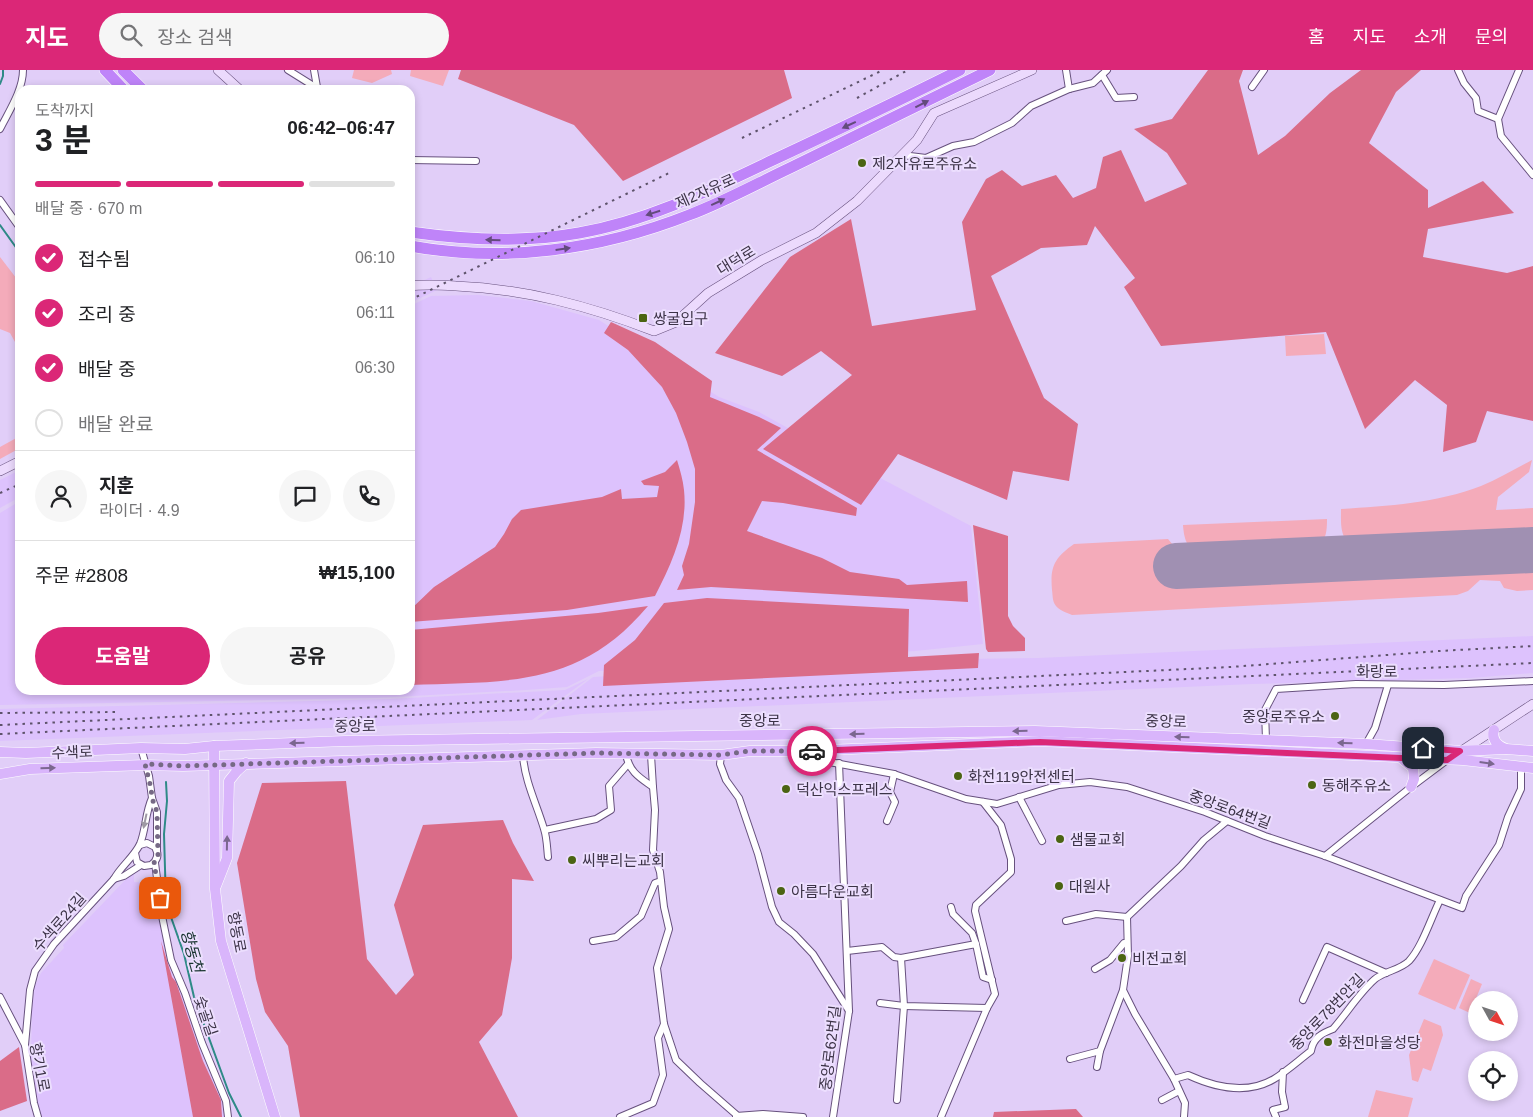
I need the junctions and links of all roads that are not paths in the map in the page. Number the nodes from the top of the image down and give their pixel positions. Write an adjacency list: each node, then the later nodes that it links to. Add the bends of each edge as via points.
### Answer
1 (23, 70): 15 (street)
2 (105, 70): 16 (highway)
3 (123, 70): 17 (highway)
4 (218, 70): 18 (street)
5 (288, 70): 19 (street)
6 (314, 70): 20 (street)
7 (960, 70): 33 (highway, 제2자유로, one-way to 33, via 688,200 650,215 578,233 506,240)
8 (990, 70): 34 (highway, 제2자유로, one-way to 8, via 474,253 518,253 621,238 651,229 691,215)
9 (1032, 70): 27 (street, 대덕로, via 934,113 917,140)
10 (1066, 70): 22 (street)
11 (1264, 70): 21 (street)
12 (1458, 70): 25 (street, via 1464,84 1476,98 1478,111)
13 (1519, 70): 25 (street)
14 (1105, 72): 22 (street, via 1093,83); 23 (street, via 1116,98)
15 (20, 85)
16 (119, 85)
17 (138, 85)
18 (234, 85)
19 (314, 85)
20 (318, 85)
21 (1252, 87)
22 (1068, 89): 27 (street, via 1031,106 1012,123 974,142 953,146 926,158)
23 (1134, 96)
24 (15, 98): 26 (street)
25 (1498, 119): 30 (street, via 1501,136)
26 (0, 129)
27 (902, 155): 35 (street, 대덕로, via 858,201 816,233 762,260 708,293 676,322 654,331 538,295 482,287)
28 (415, 160): 29 (street)
29 (476, 161)
30 (1533, 175)
31 (0, 200): 32 (street)
32 (15, 221)
33 (415, 233)
34 (415, 247)
35 (415, 285)
36 (15, 464): 37 (street)
37 (0, 471)
38 (1533, 681): 39 (street, 화랑로)
39 (1388, 684): 42 (street, 화랑로, via 1276,689 1264,710); 43 (street, via 1375,728)
40 (1533, 704): 41 (street)
41 (1494, 730): 46 (main road, via 1494,740); 48 (street)
42 (1266, 740): 43 (main road, 중앙로, one-way to 42); 44 (main road, 중앙로, one-way to 44, via 1035,731 345,741)
43 (1366, 744): 48 (main road, 중앙로)
44 (214, 746): 45 (main road, 중앙로); 60 (main road, 향동로)
45 (141, 748): 50 (main road, 수색로); 59 (street, 수색로24길)
46 (1506, 750): 48 (main road, 중앙로); 49 (main road, 중앙로)
47 (804, 751): 52 (main road, 중앙로, via 750,751); 54 (main road, 중앙로, via 1040,742); 58 (street, 중앙로64번길, via 824,761)
48 (1460, 751): 56 (street)
49 (1533, 751)
50 (0, 752)
51 (651, 755): 52 (main road, 중앙로); 55 (main road, 중앙로); 65 (street)
52 (720, 755): 102 (street, via 726,780 740,798 779,922 813,954)
53 (523, 756): 55 (main road, 중앙로, via 596,753); 57 (main road, 중앙로); 72 (street, via 531,793)
54 (1401, 758): 56 (main road, 중앙로); 66 (main road, via 1413,768)
55 (627, 759): 65 (street, via 635,775); 72 (street, via 610,786 611,810 596,819)
56 (1447, 760): 61 (main road, 중앙로, one-way to 61); 66 (street)
57 (246, 763): 60 (main road, 중앙로); 83 (main road, one-way to 57, via 227,858 229,781)
58 (839, 763): 64 (street, 중앙로64번길); 91 (street, 중앙로62번길)
59 (145, 764): 60 (main road, 중앙로); 63 (main road, 수색로, one-way to 59, via 30,769); 67 (street, 수색로24길)
60 (215, 764): 83 (main road, 향동로)
61 (1521, 768): 62 (main road, 중앙로); 84 (street, 중앙로64번길, via 1521,789 1499,846 1466,896 1462,908)
62 (1533, 768)
63 (0, 774)
64 (894, 774): 69 (street, 중앙로64번길); 70 (street, via 890,792 895,802)
65 (654, 787): 82 (street, via 653,850)
66 (1411, 787): 77 (street)
67 (152, 798): 74 (street, 수색로24길, one-way to 74); 75 (street, 수색로24길, via 157,812)
68 (1019, 798): 69 (street, 중앙로64번길, via 997,804); 71 (street, 중앙로64번길, via 1059,785 1090,782 1127,786); 73 (street)
69 (983, 802): 95 (street, via 1001,825 1011,859 1011,872 976,905 975,911)
70 (887, 821)
71 (1227, 821): 77 (street, 중앙로64번길); 86 (street)
72 (545, 830): 78 (street)
73 (1042, 841)
74 (140, 845): 75 (street, via 147,843); 76 (street, 수색로24길)
75 (157, 850): 79 (street, 수색로24길)
76 (135, 853): 80 (street); 81 (street, 수색로24길)
77 (1325, 856): 84 (street, 중앙로64번길)
78 (548, 857)
79 (154, 863): 80 (street, 수색로24길); 115 (street, 숯골길, via 171,960 226,1101)
80 (141, 865): 81 (street, 수색로24길)
81 (114, 879): 104 (street, 수색로24길, via 54,944 35,970)
82 (661, 881): 88 (street, via 655,883 640,916 616,937); 103 (street, via 669,929 657,968)
83 (215, 890): 116 (main road, 향동로, via 221,941)
84 (1440, 900): 94 (street, 중앙로78번안길, via 1409,960 1403,966)
85 (951, 907): 90 (street, via 972,933)
86 (1127, 917): 87 (street, via 1096,914); 89 (street)
87 (1066, 921)
88 (594, 941)
89 (1128, 943): 93 (street); 96 (street)
90 (976, 944): 92 (street); 95 (street, via 983,977)
91 (847, 951): 92 (street, via 882,947 894,957); 102 (street, 중앙로62번길)
92 (901, 958): 100 (street)
93 (1095, 969)
94 (1386, 972): 98 (street, via 1327,947); 108 (street, 중앙로78번안길, via 1367,988 1333,1029 1323,1032 1311,1051)
95 (992, 980): 101 (street, via 995,994)
96 (1123, 990): 105 (street); 109 (street)
97 (0, 997): 104 (street, 향기1로)
98 (1303, 1000)
99 (880, 1004): 100 (street)
100 (904, 1006): 101 (street); 111 (street)
101 (987, 1008): 120 (street)
102 (849, 1011): 119 (street, 중앙로62번길)
103 (664, 1024): 113 (street, via 676,1060); 117 (street, via 658,1038 662,1075 653,1103)
104 (25, 1045): 114 (street, 향기1로)
105 (1100, 1051): 106 (street); 107 (street)
106 (1070, 1059)
107 (1097, 1066)
108 (1283, 1072): 109 (street, 중앙로78번안길, via 1265,1083 1249,1087 1206,1084 1188,1075); 122 (street, via 1285,1106 1274,1110)
109 (1174, 1079): 110 (street)
110 (1179, 1091): 112 (street); 121 (street, via 1185,1103)
111 (897, 1100)
112 (1162, 1100)
113 (737, 1116): 118 (street)
114 (38, 1117)
115 (228, 1117)
116 (275, 1117)
117 (620, 1117)
118 (803, 1117)
119 (833, 1117)
120 (941, 1117)
121 (1184, 1117)
122 (1276, 1117)

